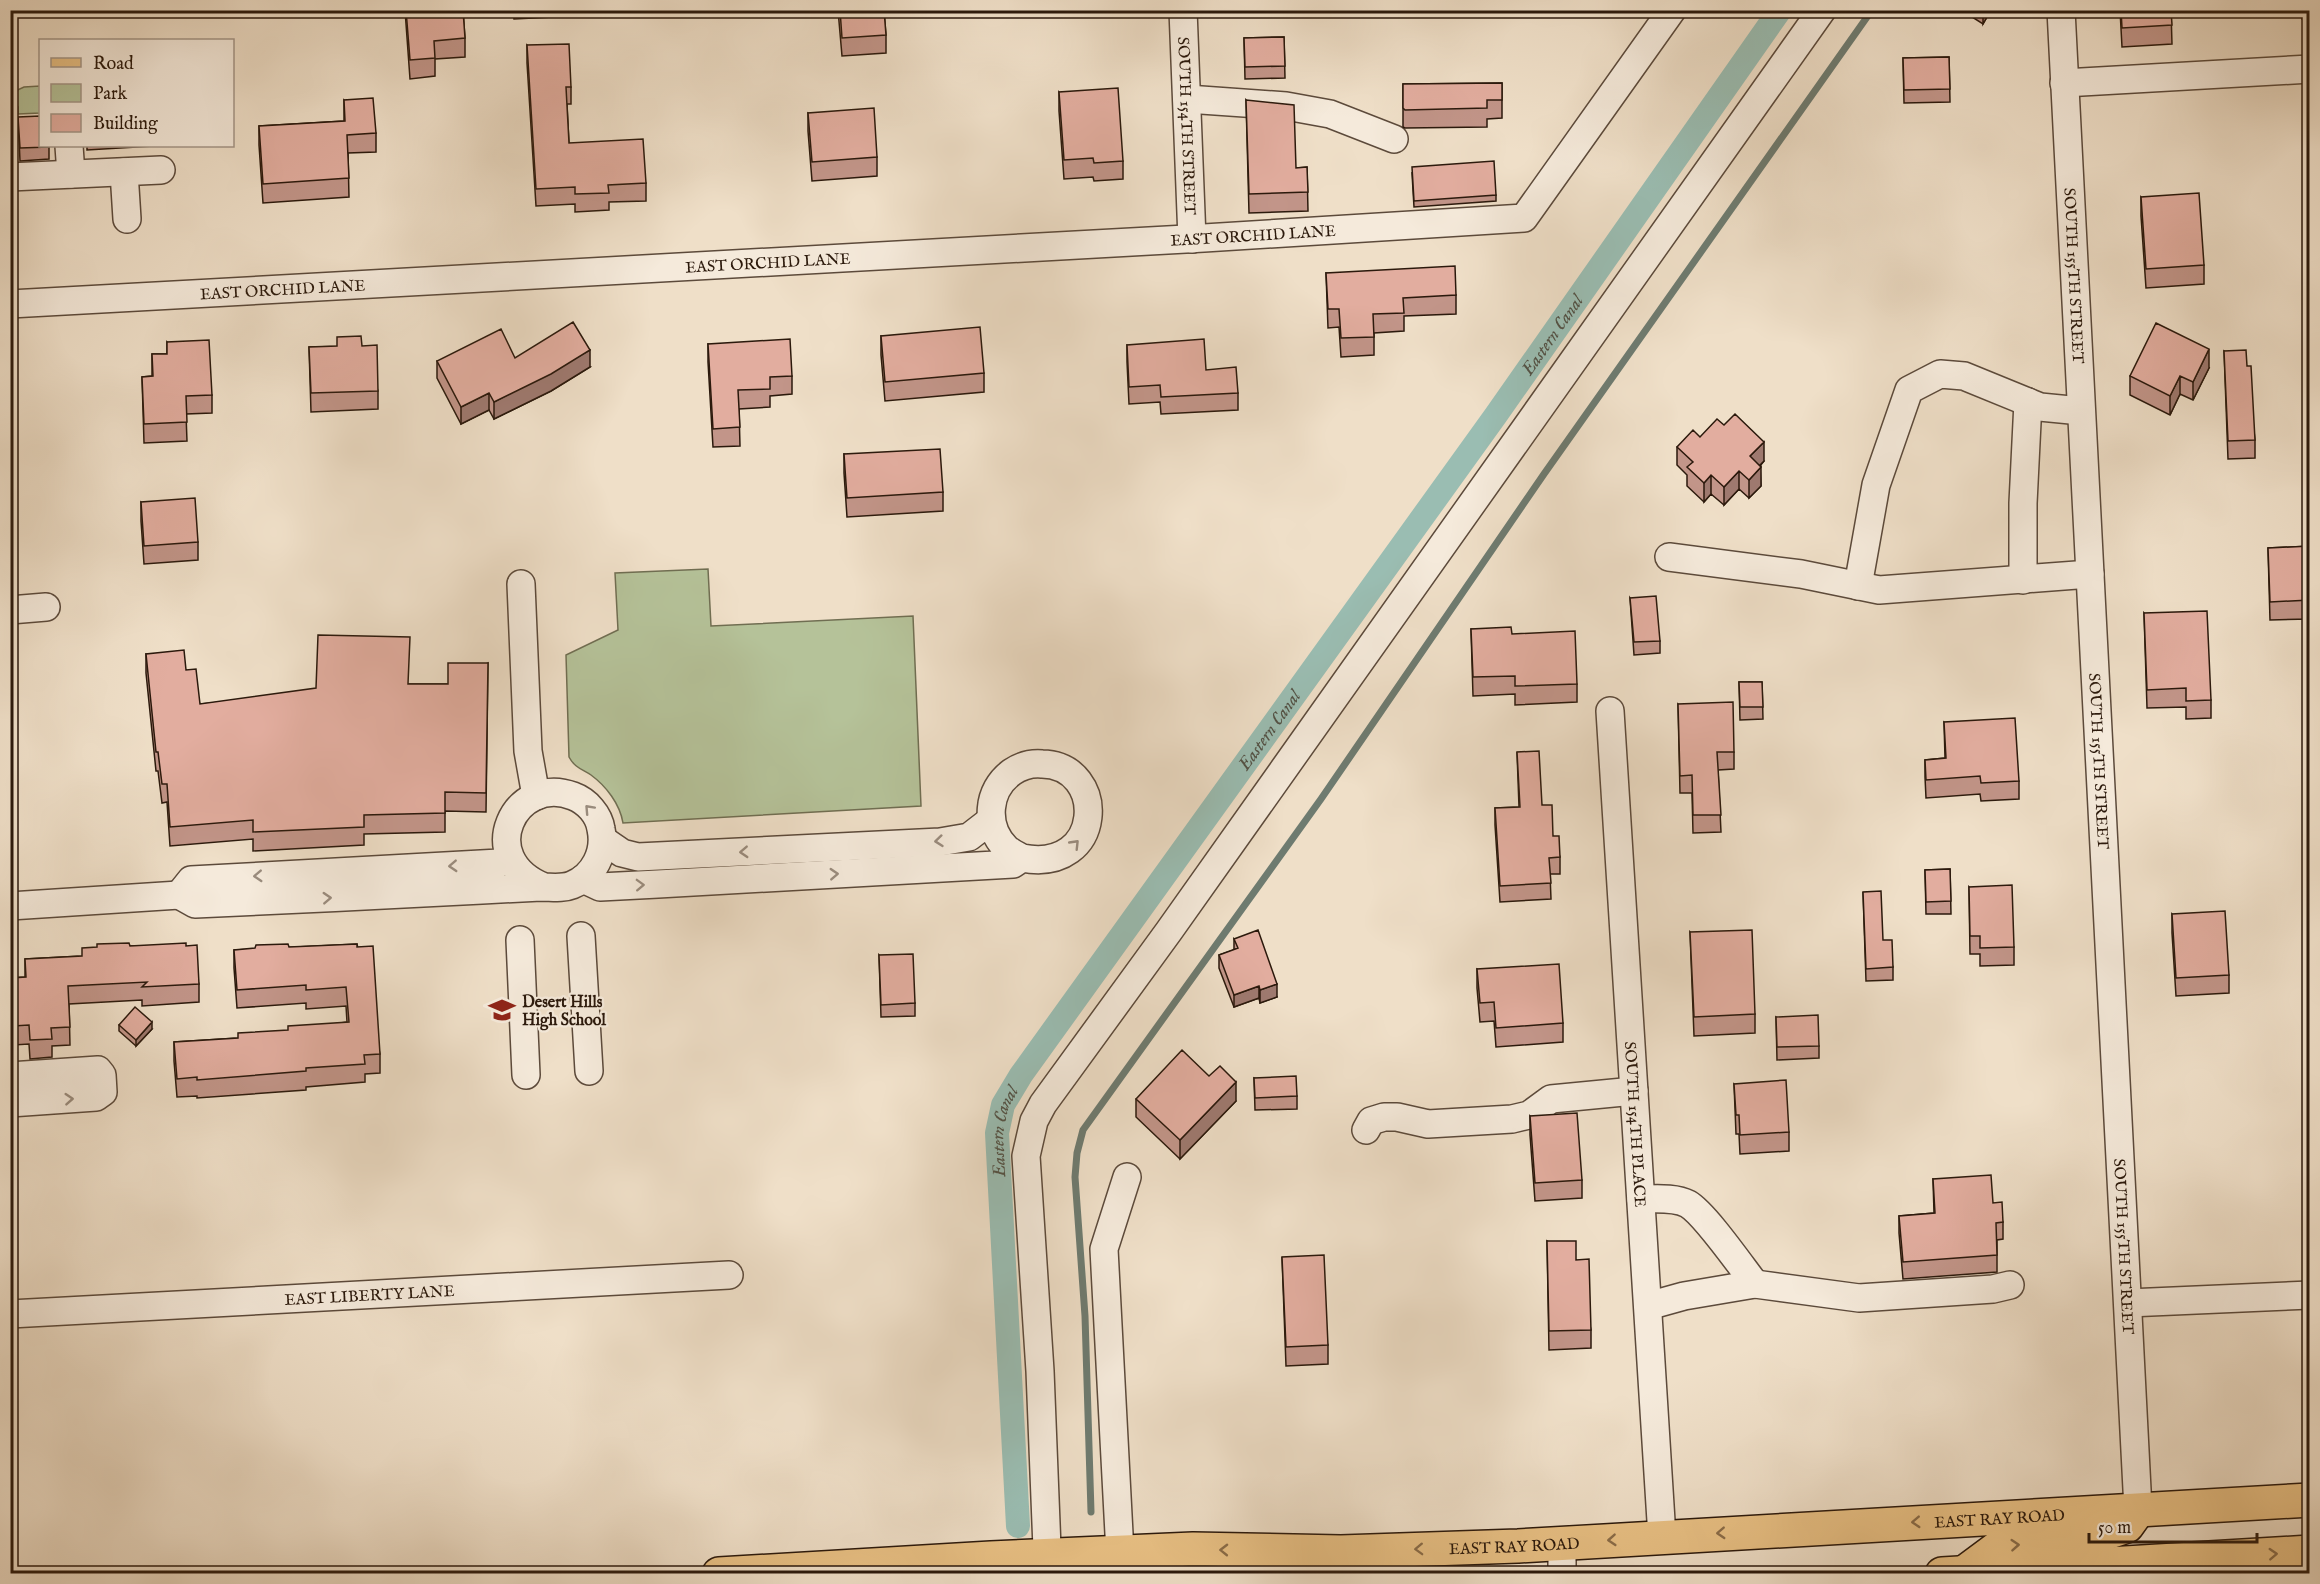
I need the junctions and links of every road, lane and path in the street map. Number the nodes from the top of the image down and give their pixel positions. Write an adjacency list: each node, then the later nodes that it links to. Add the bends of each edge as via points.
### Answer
1 (1184, 10): 7 (street, SOUTH 154TH STREET)
2 (1672, 10): 15 (street, EAST ORCHID LANE, via 1524,218)
3 (1822, 10): 59 (street, via 1034,1120 1026,1156)
4 (2061, 10): 6 (street, SOUTH 155TH STREET)
5 (2310, 69): 6 (street)
6 (2064, 82): 18 (street, SOUTH 155TH STREET)
7 (1187, 99): 8 (street, via 1286,106 1330,114); 15 (street, SOUTH 154TH STREET)
8 (1394, 139)
9 (69, 147): 12 (street)
10 (161, 170): 11 (street)
11 (123, 172): 12 (street); 14 (street)
12 (71, 174): 13 (street)
13 (10, 177)
14 (127, 219)
15 (1192, 239): 16 (street, EAST ORCHID LANE)
16 (10, 304)
17 (2028, 402): 18 (street); 21 (street); 23 (street, via 1964,376 1940,374 1909,390 1876,485)
18 (2082, 411): 20 (street, SOUTH 155TH STREET)
19 (1669, 557): 23 (street, via 1801,574)
20 (2090, 574): 21 (street); 50 (street, SOUTH 155TH STREET)
21 (2023, 580): 23 (street, via 1879,590)
22 (521, 584): 27 (street, via 528,752)
23 (1858, 586)
24 (46, 607): 25 (street)
25 (10, 610)
26 (1610, 711): 41 (street, SOUTH 154TH PLACE)
27 (536, 796): 29 (street, one-way to 27, via 598,821 587,804 562,793); 30 (street, via 525,802 510,821)
28 (991, 820): 29 (street, one-way to 29, via 969,837 940,842 638,857 622,853); 31 (street, via 1007,849); 31 (street, one-way to 28, via 1055,859 1081,839 1088,823 1088,806 1076,778 1049,764 1018,768 996,789)
29 (603, 840): 32 (street, via 593,869)
30 (509, 857): 33 (street, via 517,871); 34 (street, one-way to 34, via 499,864 191,880)
31 (1022, 858): 32 (street, one-way to 31, via 600,886 658,884 1013,864)
32 (583, 879): 33 (street, via 564,887)
33 (544, 887): 34 (street, one-way to 33, via 195,904)
34 (179, 895): 35 (street)
35 (10, 906)
36 (581, 936): 38 (street)
37 (520, 940): 39 (street)
38 (590, 1071)
39 (526, 1075)
40 (10, 1076): 42 (street, one-way to 40, via 96,1097 103,1092 98,1070)
41 (1634, 1091): 43 (street, via 1551,1099 1529,1115 1512,1119 1428,1124 1384,1117 1371,1121); 45 (street, SOUTH 154TH PLACE)
42 (10, 1103)
43 (1366, 1130)
44 (1127, 1177): 57 (street, via 1104,1249)
45 (1641, 1199): 47 (street, via 1688,1204); 51 (street, SOUTH 154TH PLACE)
46 (729, 1275): 52 (street, EAST LIBERTY LANE)
47 (1755, 1284): 48 (street, via 1859,1298); 51 (street)
48 (2010, 1286)
49 (2310, 1295): 50 (street)
50 (2128, 1303): 54 (street, SOUTH 155TH STREET)
51 (1648, 1306): 55 (street, SOUTH 154TH PLACE)
52 (10, 1314)
53 (2310, 1500): 54 (main road, EAST RAY ROAD)
54 (2138, 1509): 55 (main road, EAST RAY ROAD, one-way to 55); 60 (main road, one-way to 54, via 2000,1546 2091,1538 2127,1526)
55 (1662, 1537): 58 (main road, EAST RAY ROAD, one-way to 58)
56 (2310, 1552): 60 (main road, one-way to 56)
57 (1120, 1553): 58 (main road, EAST RAY ROAD, one-way to 57, via 1193,1549); 59 (main road, EAST RAY ROAD)
58 (1562, 1558)
59 (1048, 1565): 61 (main road, EAST RAY ROAD)
60 (1953, 1573)
61 (719, 1574)

